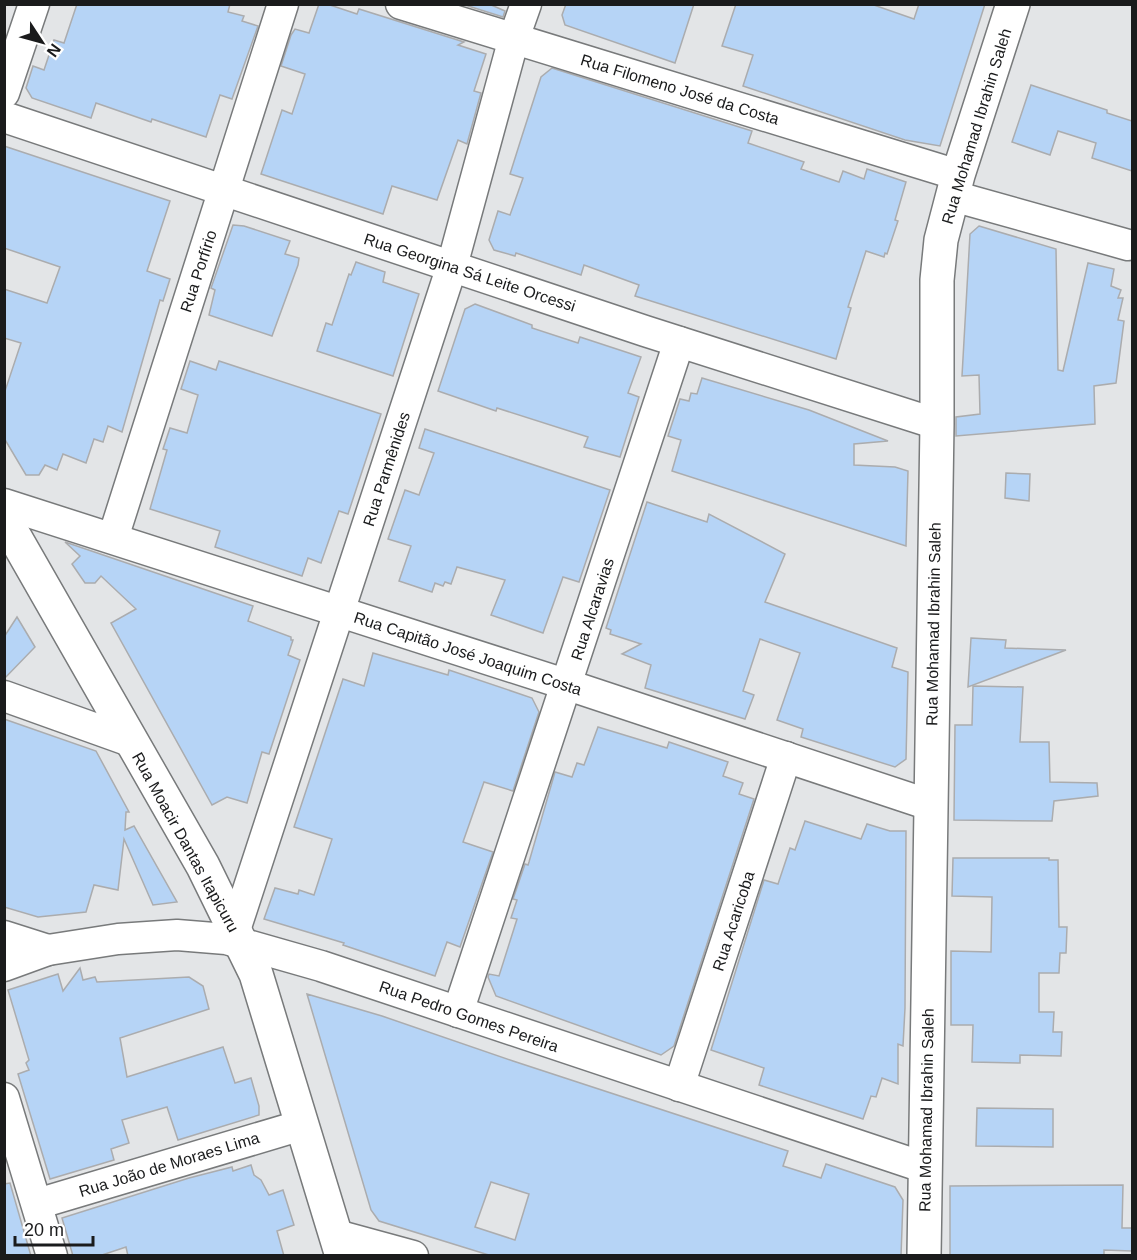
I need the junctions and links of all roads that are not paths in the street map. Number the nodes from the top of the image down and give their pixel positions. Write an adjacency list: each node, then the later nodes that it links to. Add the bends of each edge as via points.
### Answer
1 (34, 4): 7 (street)
2 (283, 4): 10 (street, Rua Porfírio)
3 (401, 4): 6 (street, Rua Filomeno José da Costa)
4 (526, 4): 6 (street, Rua Parmênides)
5 (1013, 4): 9 (street, Rua Mohamad Ibrahin Saleh)
6 (514, 38): 9 (street, Rua Filomeno José da Costa); 12 (street, Rua Parmênides)
7 (4, 93)
8 (4, 117): 10 (street, Rua Georgina Sá Leite Orcessi)
9 (955, 185): 11 (street, Rua Filomeno José da Costa); 14 (street, Rua Mohamad Ibrahin Saleh, via 941,240 937,280)
10 (223, 190): 12 (street, Rua Georgina Sá Leite Orcessi); 17 (street, Rua Porfírio)
11 (1128, 245)
12 (452, 266): 13 (street, Rua Georgina Sá Leite Orcessi); 18 (street, Rua Parmênides)
13 (679, 342): 14 (street, Rua Georgina Sá Leite Orcessi); 19 (street, Rua Alcaravias)
14 (937, 424): 23 (street, Rua Mohamad Ibrahin Saleh)
15 (4, 504): 17 (street, Rua Capitão José Joaquim Costa)
16 (4, 518): 21 (street, Rua Moacir Dantas Itapicuru)
17 (113, 538): 18 (street, Rua Capitão José Joaquim Costa)
18 (339, 611): 19 (street, Rua Capitão José Joaquim Costa); 25 (street, Rua Parmênides)
19 (568, 685): 22 (street, Rua Capitão José Joaquim Costa); 28 (street, Rua Alcaravias)
20 (4, 696): 21 (street)
21 (130, 741): 25 (street, Rua Moacir Dantas Itapicuru, via 203,866)
22 (786, 757): 23 (street, Rua Capitão José Joaquim Costa); 29 (street, Rua Acaricoba)
23 (930, 805): 32 (street, Rua Mohamad Ibrahin Saleh)
24 (4, 936): 26 (street)
25 (238, 937): 26 (street, Rua Pedro Gomes Pereira, via 177,935 118,939); 28 (street, Rua Pedro Gomes Pereira); 31 (street, Rua Moacir Dantas Itapicuru, via 256,974)
26 (48, 950): 27 (street, Rua Pedro Gomes Pereira)
27 (4, 966)
28 (458, 1012): 29 (street, Rua Pedro Gomes Pereira)
29 (679, 1086): 32 (street, Rua Pedro Gomes Pereira)
30 (4, 1098): 33 (street)
31 (302, 1125): 33 (street, Rua João de Moraes Lima); 34 (street, Rua Moacir Dantas Itapicuru)
32 (926, 1168): 37 (street, Rua Mohamad Ibrahin Saleh)
33 (37, 1204): 35 (street)
34 (339, 1245): 36 (street)
35 (52, 1256)
36 (413, 1256)
37 (924, 1256)

